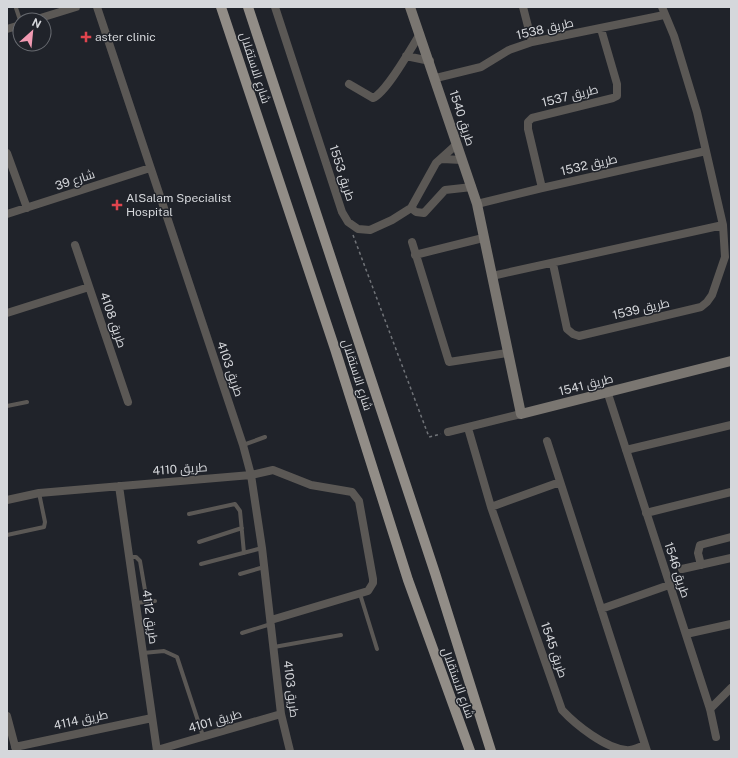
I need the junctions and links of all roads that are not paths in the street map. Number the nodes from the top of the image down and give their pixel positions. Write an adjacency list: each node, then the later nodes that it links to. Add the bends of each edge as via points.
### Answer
1 (76, 7): 9 (street)
2 (97, 7): 24 (street, طريق 4103)
3 (221, 7): 102 (main road, شارع الاستقلال, via 408,580)
4 (248, 7): 99 (main road, شارع الاستقلال)
5 (275, 7): 29 (street, طريق 1553, via 342,212 348,222 358,229 370,230)
6 (410, 7): 13 (street, طريق 1540)
7 (523, 7): 14 (street)
8 (16, 8): 11 (lane)
9 (51, 11)
10 (663, 11): 12 (street, طريق 1538); 20 (street, طريق 1539, via 674,36 698,112)
11 (17, 12)
12 (601, 29): 14 (street, طريق 1538); 26 (street, طريق 1537, via 617,84 617,96 532,118 528,122)
13 (420, 34): 15 (street); 16 (street, طريق 1540)
14 (532, 42): 17 (street, طريق 1538, via 509,50 475,69)
15 (406, 56): 16 (street); 18 (street, via 373,98)
16 (430, 61): 17 (street, طريق 1540)
17 (436, 78): 19 (street, طريق 1540)
18 (349, 84)
19 (457, 144): 22 (street); 23 (street, طريق 1540)
20 (706, 151): 26 (street, طريق 1532); 31 (street, طريق 1539)
21 (7, 153): 28 (street)
22 (442, 159): 23 (street); 29 (street, via 436,163)
23 (462, 160): 25 (street, طريق 1540)
24 (150, 168): 28 (street, شارع 39); 52 (street, طريق 4103)
25 (472, 187): 27 (street, طريق 1540); 29 (street, via 445,190 424,212 416,212)
26 (542, 188): 27 (street, طريق 1532)
27 (477, 204): 32 (street, طريق 1540)
28 (27, 208): 30 (street, شارع 39)
29 (411, 208)
30 (7, 214)
31 (723, 225): 36 (street); 36 (street, طريق 1539, via 725,257 712,295 701,307 579,336 567,329)
32 (483, 238): 35 (street); 37 (street, طريق 1540)
33 (412, 242): 35 (street)
34 (75, 245): 38 (street, طريق 4108)
35 (415, 255): 40 (street, via 449,362)
36 (554, 264): 37 (street)
37 (492, 276): 40 (street, طريق 1540)
38 (89, 287): 39 (street); 44 (street, طريق 4108)
39 (7, 313)
40 (507, 353): 46 (street, طريق 1540)
41 (731, 361): 42 (street, طريق 1541)
42 (608, 394): 46 (street, طريق 1541); 53 (street, طريق 1546)
43 (27, 402): 45 (lane)
44 (128, 402)
45 (7, 406)
46 (521, 414): 48 (street, طريق 1541)
47 (731, 425): 53 (street)
48 (468, 428): 49 (street, طريق 1541); 60 (street, طريق 1545)
49 (448, 432)
50 (265, 437): 52 (lane)
51 (547, 440): 55 (street, طريق 1545)
52 (243, 444): 54 (street, طريق 4103)
53 (626, 450): 61 (street, طريق 1546)
54 (251, 475): 56 (street, طريق 4110); 67 (street, طريق 4103); 77 (street, طريق 4110, via 273,470 311,485 352,492 357,496 373,584 368,591)
55 (560, 482): 60 (street); 81 (street, طريق 1545)
56 (118, 486): 58 (street, طريق 4110); 69 (street, طريق 4112)
57 (731, 492): 61 (street)
58 (39, 493): 59 (street, طريق 4110); 64 (lane, via 44,527)
59 (7, 500)
60 (491, 507): 97 (street, طريق 1545, via 562,710 576,725 600,740 627,751)
61 (646, 512): 76 (street, طريق 1546)
62 (189, 514): 63 (lane, via 235,504 240,511)
63 (242, 528): 66 (lane); 68 (lane)
64 (7, 535)
65 (731, 537): 72 (street, طريق 1546, via 700,545 698,553)
66 (199, 542)
67 (262, 548): 68 (lane); 73 (street, طريق 4103)
68 (244, 553): 71 (lane)
69 (130, 557): 79 (lane, via 138,558 140,561); 80 (street, طريق 4112)
70 (731, 558): 72 (street, طريق 1546)
71 (201, 564)
72 (701, 565): 74 (street, طريق 1546)
73 (264, 567): 75 (lane); 82 (street, طريق 4103)
74 (682, 569)
75 (240, 574)
76 (669, 586): 81 (street); 85 (street, طريق 1546)
77 (360, 594): 82 (street); 88 (lane)
78 (155, 601): 79 (lane)
79 (147, 602): 80 (lane)
80 (136, 603): 89 (street, طريق 4112)
81 (601, 609): 97 (street, طريق 1545)
82 (271, 622): 84 (lane); 87 (street, طريق 4103)
83 (731, 624): 85 (street)
84 (242, 633)
85 (686, 634): 91 (street, طريق 1546)
86 (341, 635): 87 (lane)
87 (274, 647): 92 (street, طريق 4103)
88 (377, 650)
89 (143, 653): 94 (street, طريق 4112); 95 (lane, via 164,651 177,657)
90 (731, 688): 91 (street)
91 (710, 708): 96 (street, طريق 1546)
92 (281, 714): 95 (street, طريق 4101); 101 (street, طريق 4103)
93 (7, 716): 98 (street, طريق 4114)
94 (152, 718): 98 (street, طريق 4114); 100 (street, طريق 4112)
95 (203, 737): 100 (street, طريق 4101)
96 (716, 737)
97 (646, 748)
98 (16, 749)
99 (492, 750)
100 (157, 751)
101 (290, 751)
102 (470, 751)

